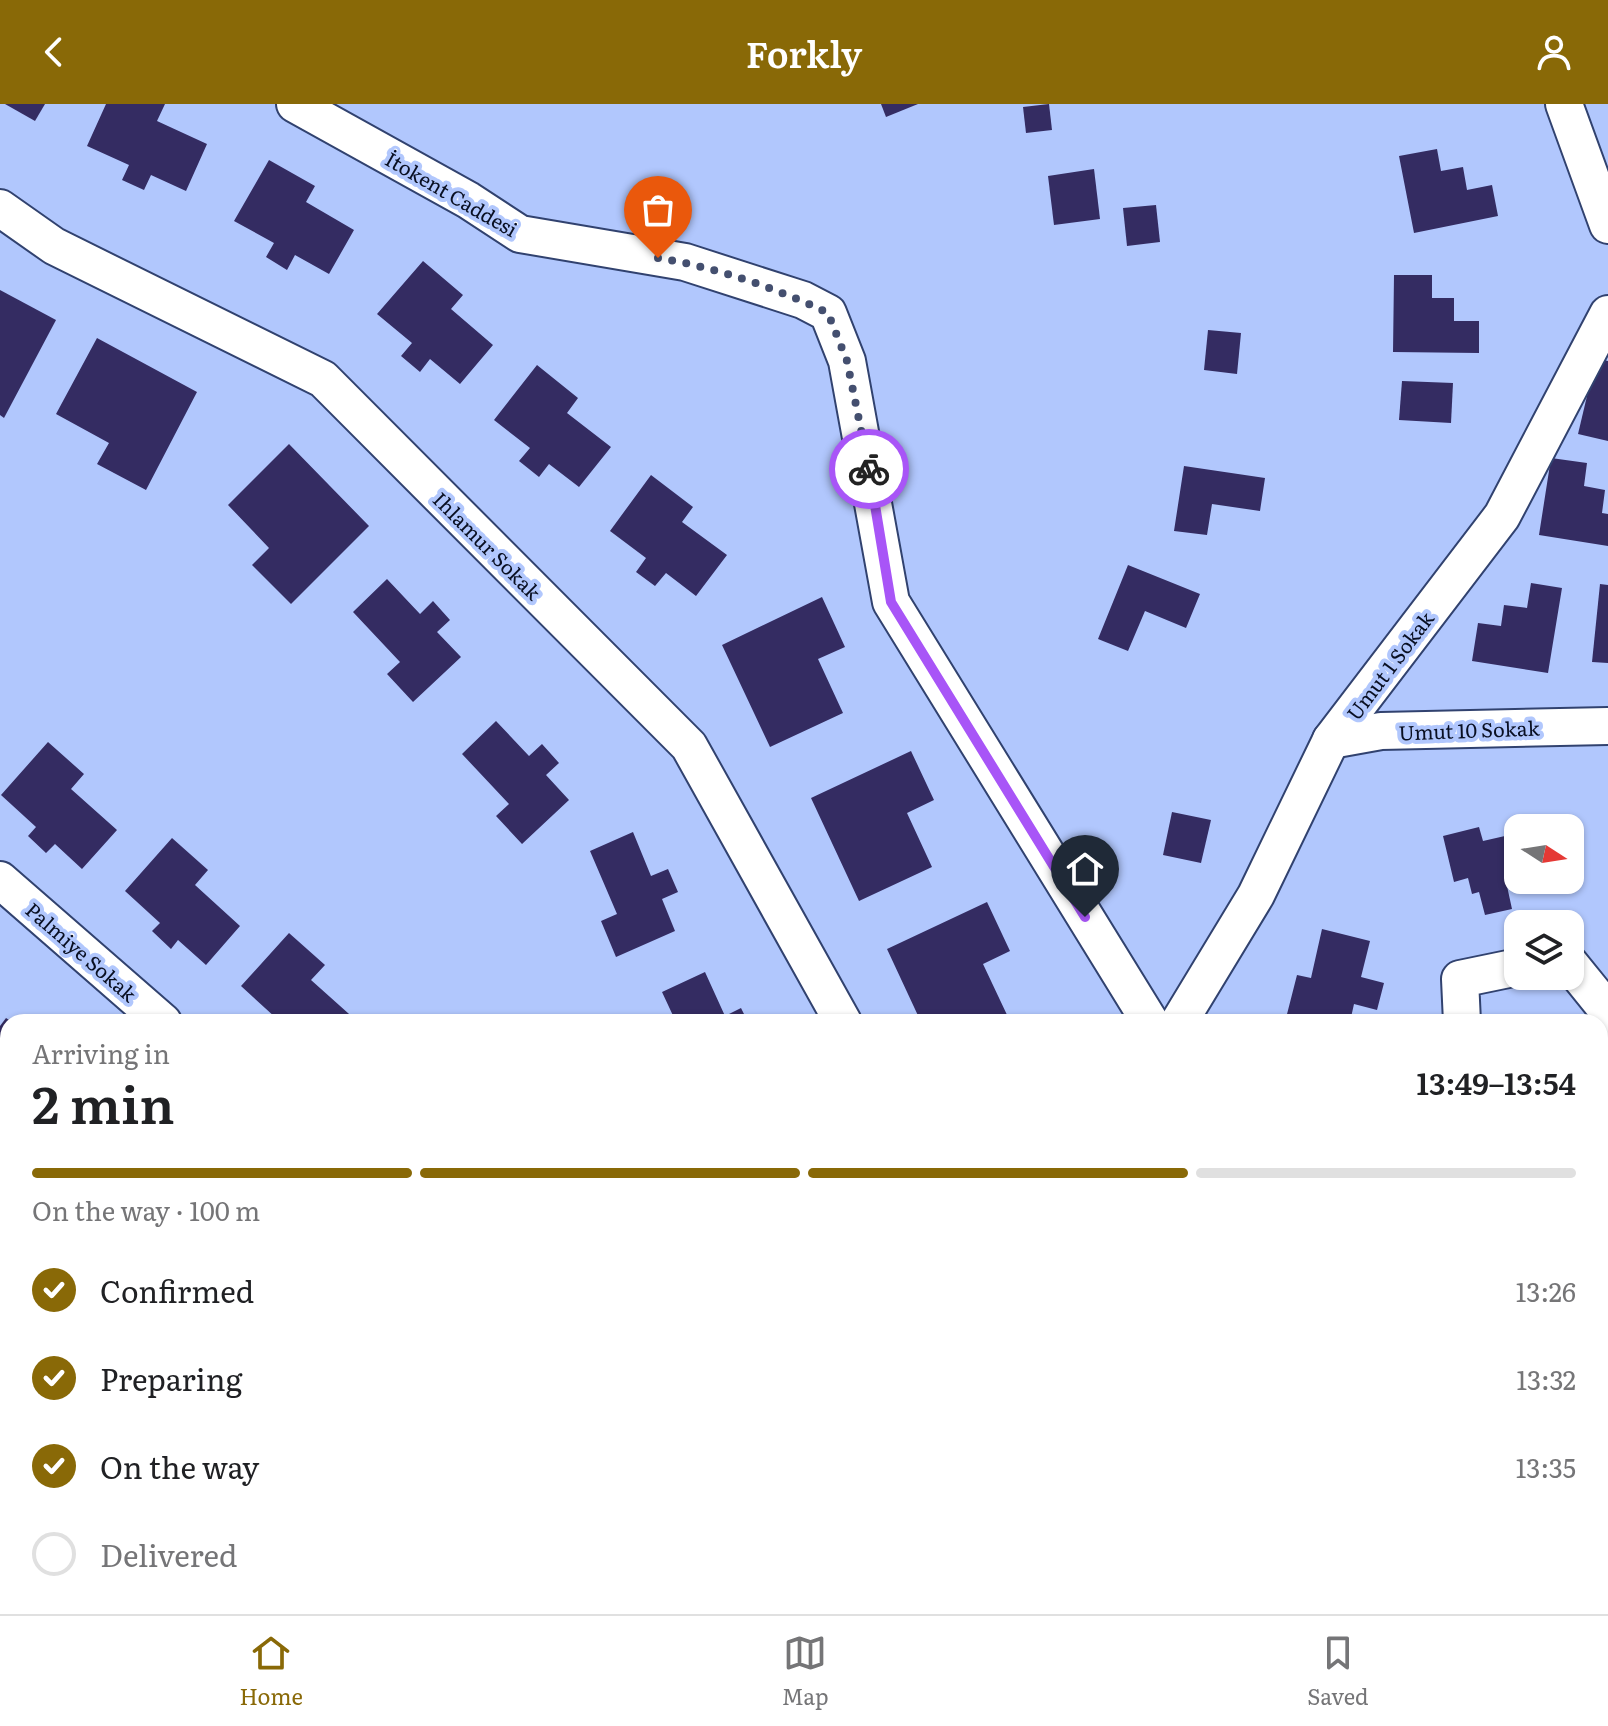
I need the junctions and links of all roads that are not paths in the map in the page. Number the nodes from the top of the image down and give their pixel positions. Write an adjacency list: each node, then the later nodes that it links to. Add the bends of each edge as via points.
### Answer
1 (295, 104): 14 (street, İtokent Caddesi, via 520,234 685,262 828,313 847,361 891,602)
2 (1564, 104): 4 (street)
3 (0, 208): 13 (street, Ihlamur Sokak, via 54,246 323,379 689,746)
4 (1608, 225)
5 (1608, 314): 7 (street, Umut 1 Sokak, via 1502,516)
6 (1608, 726): 7 (street, Umut 10 Sokak, via 1381,731)
7 (1331, 740): 15 (street, Umut 1 Sokak, via 1256,895)
8 (0, 880): 12 (street, Palmiye Sokak)
9 (1504, 970): 16 (street, via 1460,979)
10 (1584, 981): 11 (street)
11 (1608, 1011)
12 (154, 1014)
13 (839, 1014)
14 (1145, 1014)
15 (1184, 1014)
16 (1462, 1014)

